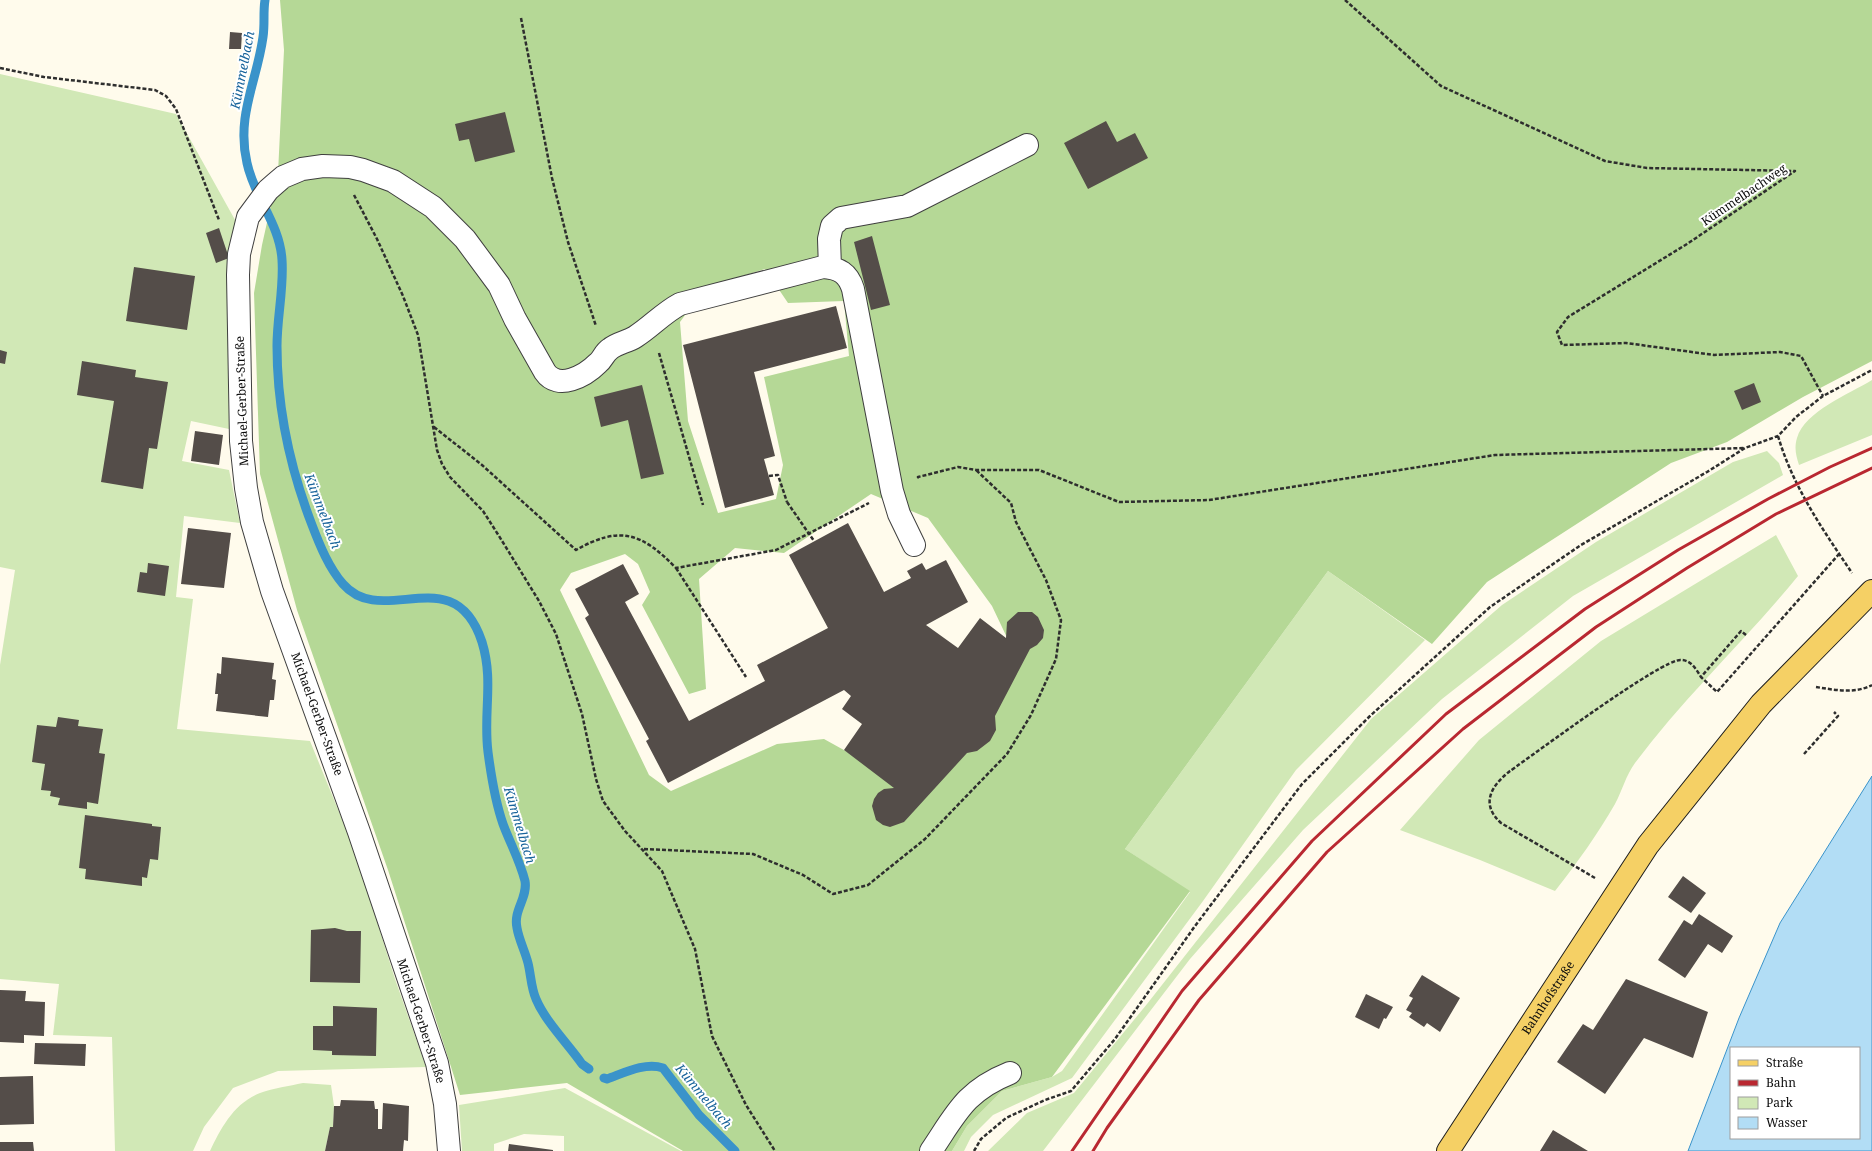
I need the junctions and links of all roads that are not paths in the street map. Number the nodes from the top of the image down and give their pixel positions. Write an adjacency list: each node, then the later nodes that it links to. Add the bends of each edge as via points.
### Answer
1 (1027, 145): 2 (street, via 907,206 841,218 832,226 829,239)
2 (830, 268): 3 (street, via 847,275 853,289 892,492); 6 (street, Michael-Gerber-Straße, via 823,267 680,304 651,326 605,353 600,362 590,370 562,382 554,380 545,372 499,285 465,239 433,207 393,181 363,170 338,165 302,169 283,177 268,190 248,217 242,238 238,276 241,441 252,522 272,590 359,832 437,1063 445,1104)
3 (914, 545)
4 (1869, 593): 8 (main road, Bahnhofstraße, via 1762,704 1648,845)
5 (1010, 1074): 7 (street, via 990,1081 970,1096)
6 (449, 1151)
7 (931, 1151)
8 (1448, 1151)

